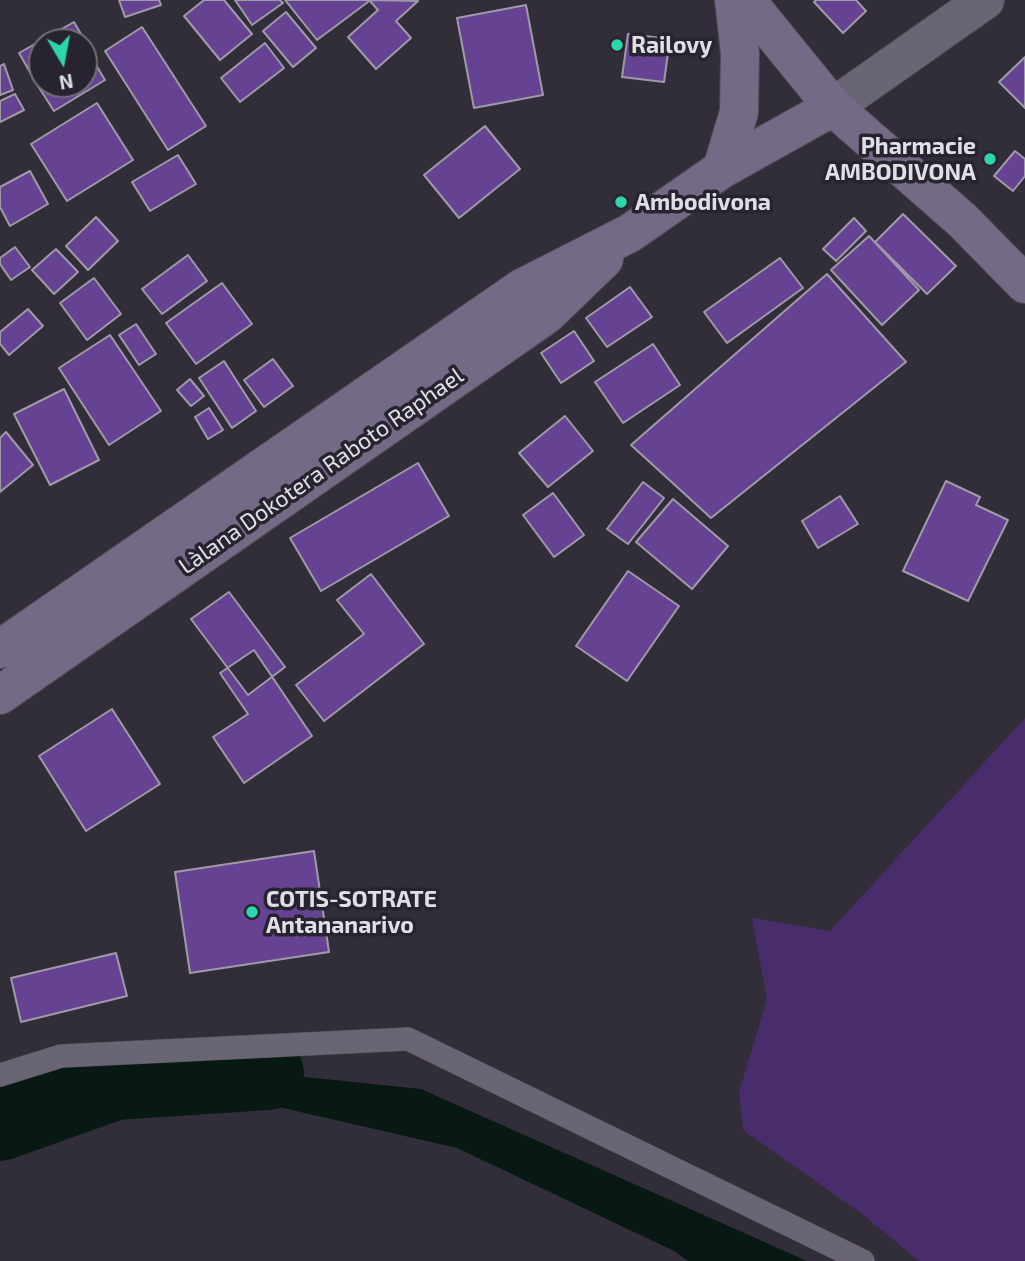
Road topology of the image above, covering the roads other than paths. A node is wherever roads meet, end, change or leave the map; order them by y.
1 (734, 0) edge
2 (746, 0) edge
3 (985, 0) edge
4 (833, 107) junction
5 (722, 169) junction
6 (630, 233) junction
7 (1025, 284) edge
8 (0, 649) edge
9 (0, 695) edge
10 (0, 1075) edge
11 (863, 1261) edge

1 - 5 main road
2 - 4 main road
3 - 4 street
4 - 5 main road, Làlana Dokotera Raboto Raphael
4 - 7 main road
5 - 6 main road, Làlana Dokotera Raboto Raphael
6 - 8 main road, Làlana Dokotera Raboto Raphael
6 - 9 main road, Làlana Dokotera Raboto Raphael
10 - 11 lane

